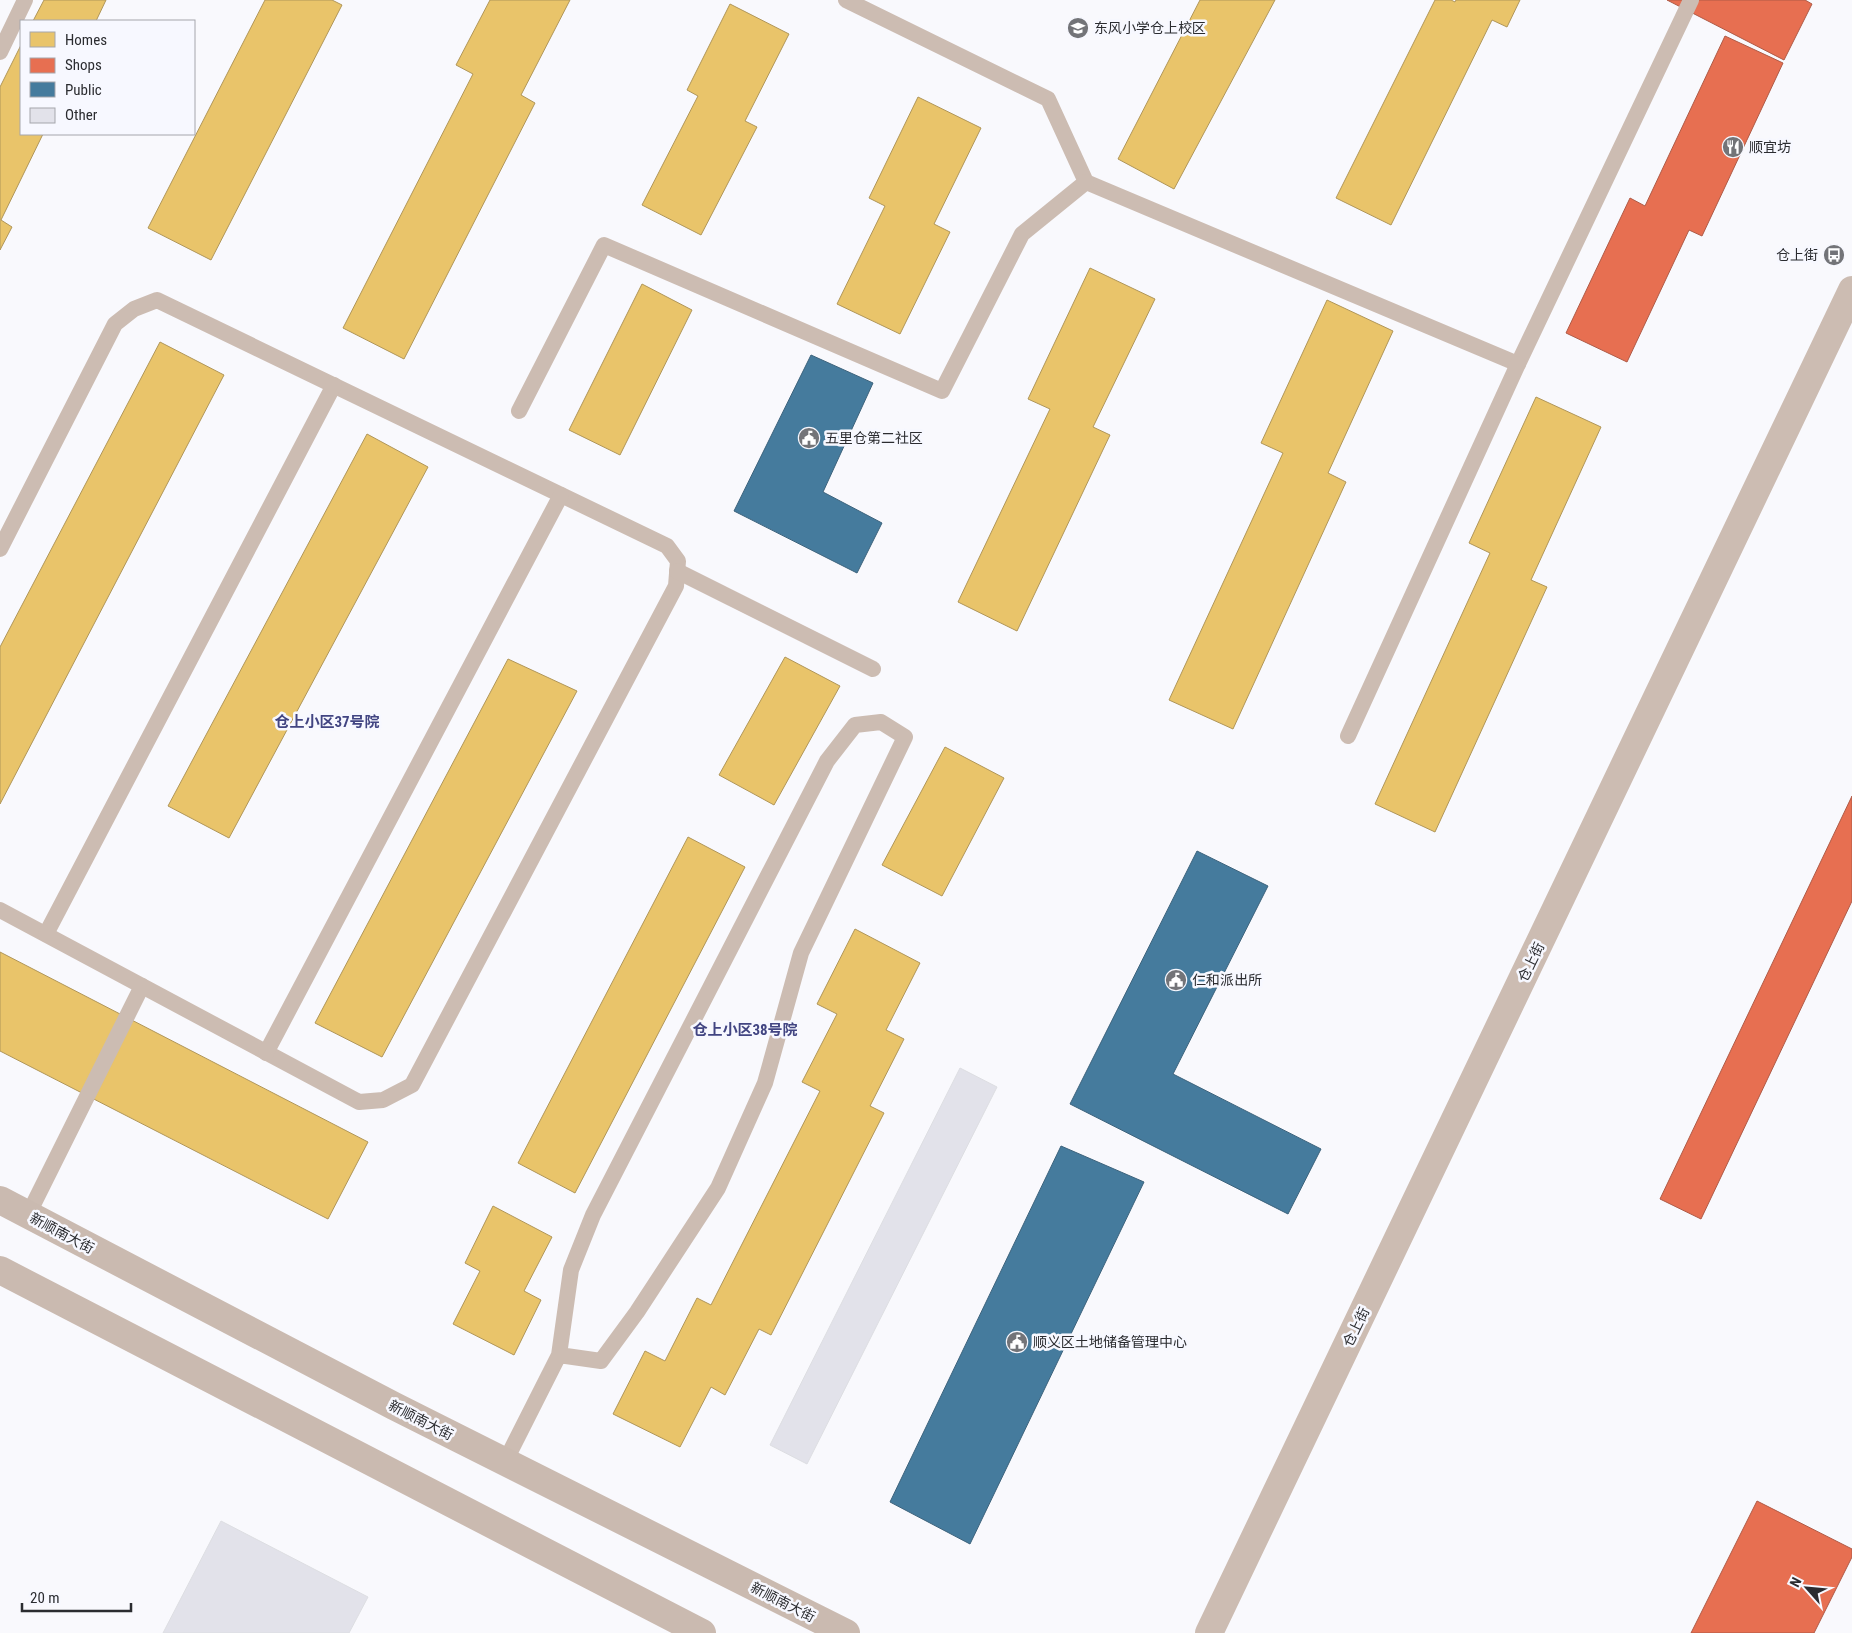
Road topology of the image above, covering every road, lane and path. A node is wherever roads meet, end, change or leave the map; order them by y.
1 (25, 0) edge
2 (846, 0) edge
3 (1691, 0) edge
4 (0, 52) edge
5 (1086, 182) junction
6 (1852, 290) edge
7 (1518, 364) junction
8 (334, 385) junction
9 (519, 411) dead end
10 (561, 494) junction
11 (0, 549) edge
12 (677, 571) junction
13 (873, 669) dead end
14 (1348, 736) dead end
15 (0, 910) edge
16 (46, 934) junction
17 (142, 986) junction
18 (266, 1053) junction
19 (0, 1200) edge
20 (28, 1215) junction
21 (0, 1270) edge
22 (560, 1354) junction
23 (505, 1462) junction
24 (702, 1633) edge
25 (846, 1633) edge
26 (1209, 1633) edge

1 - 4 lane
2 - 5 lane
3 - 7 lane
5 - 7 lane
5 - 9 lane
6 - 26 street, 仓上街
7 - 14 lane
8 - 10 lane
8 - 11 lane
8 - 16 lane
10 - 12 lane
10 - 18 lane
12 - 13 lane
12 - 18 lane
15 - 16 lane
16 - 17 lane
17 - 18 lane
17 - 20 lane
19 - 20 main road, 新顺南大街
20 - 23 main road, 新顺南大街
21 - 24 main road
22 - 22 lane
22 - 23 lane
23 - 25 main road, 新顺南大街

